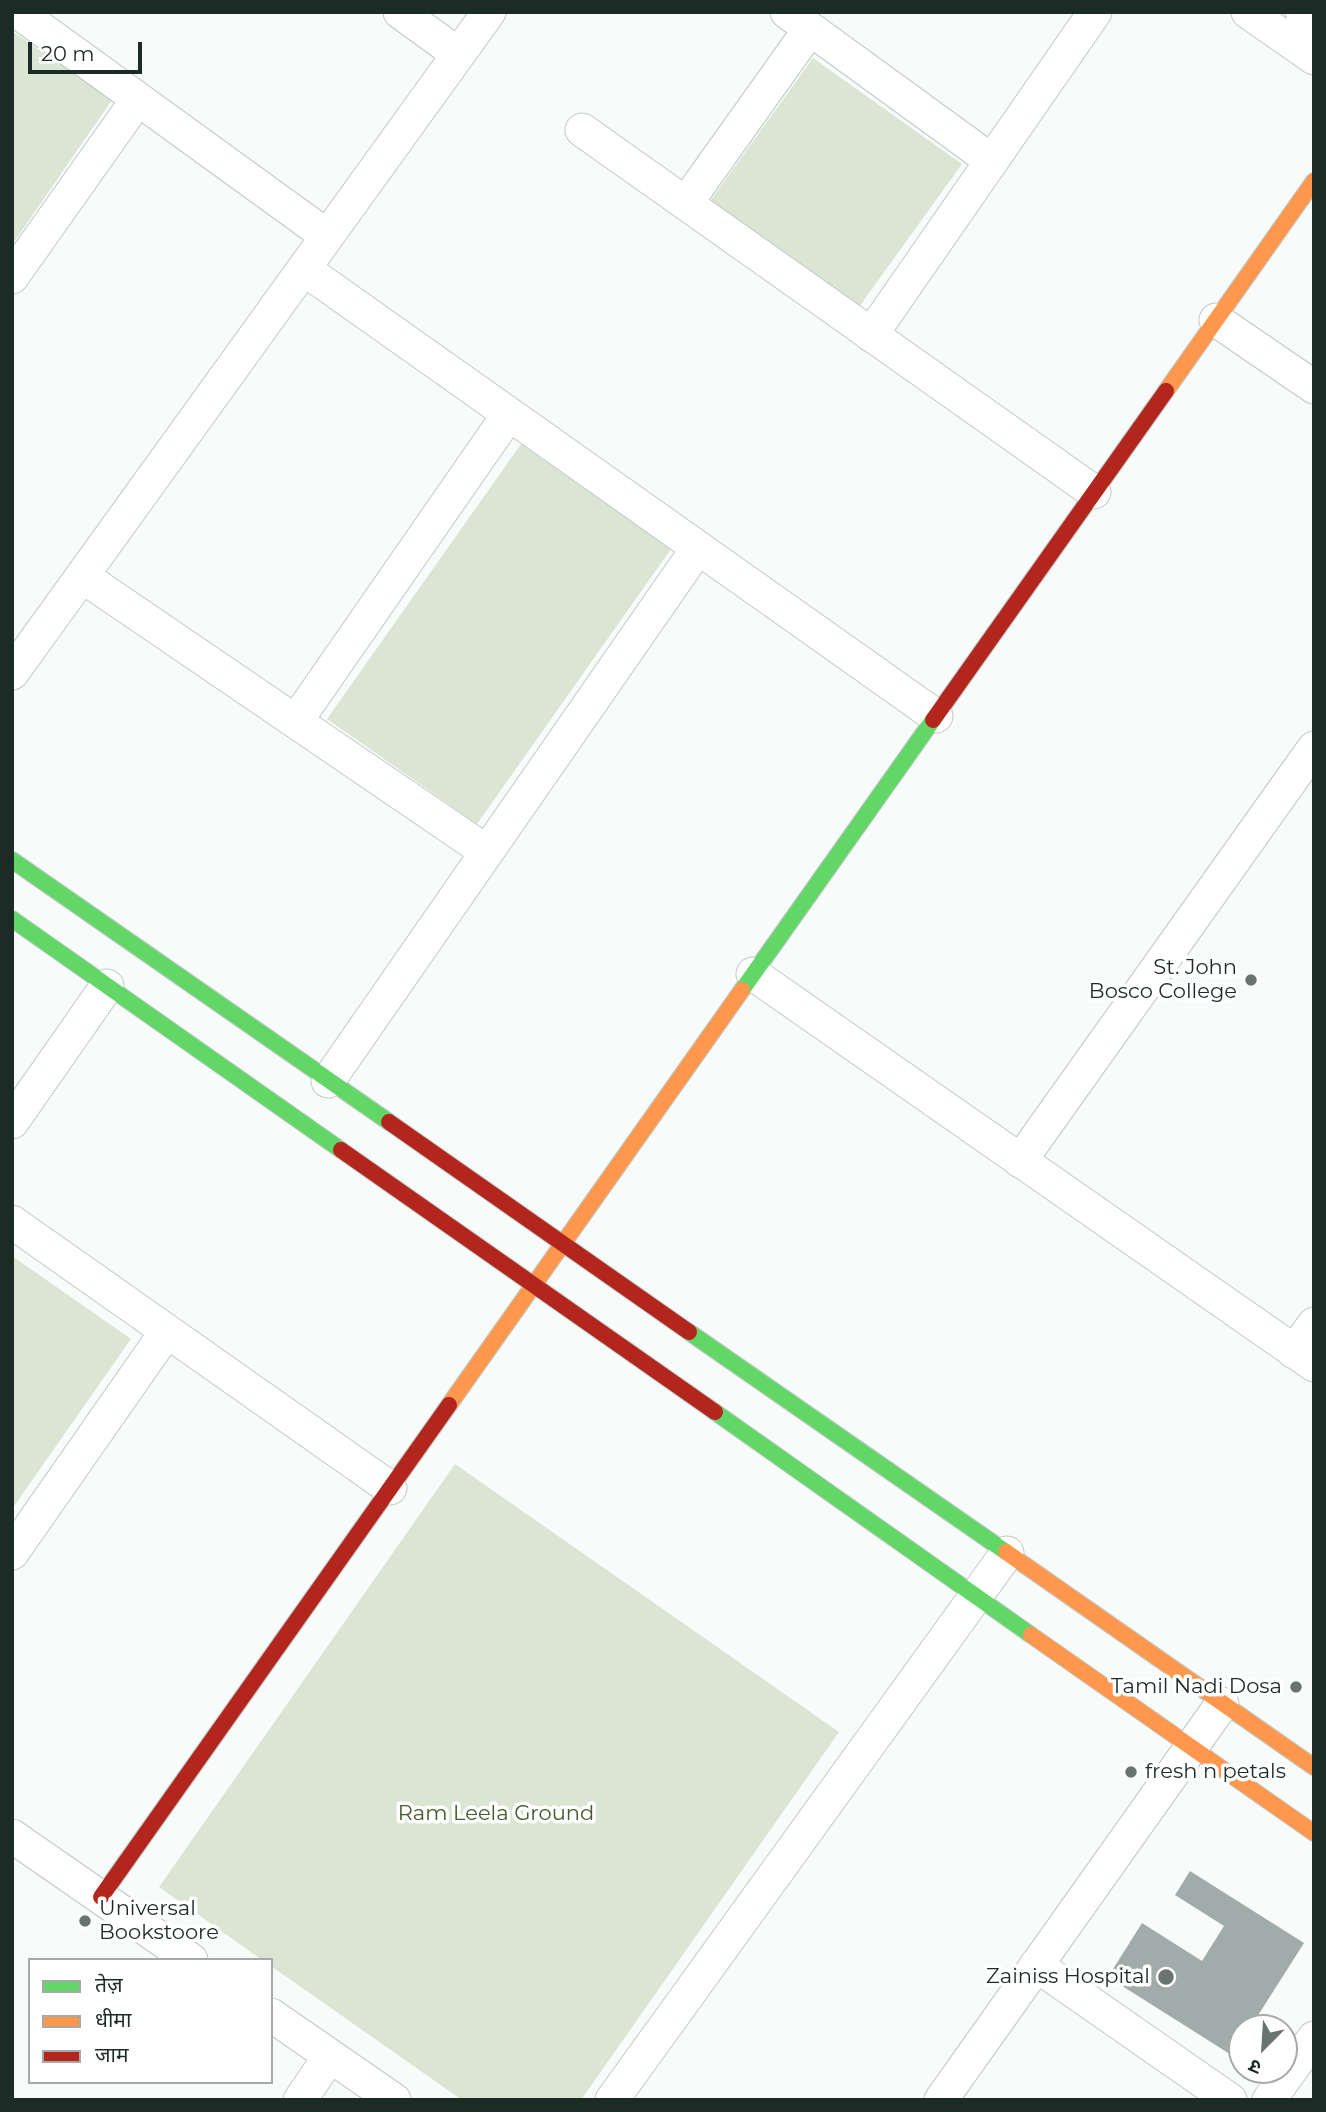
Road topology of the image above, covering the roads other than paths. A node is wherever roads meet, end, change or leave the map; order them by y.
1 (18, 12) edge
2 (400, 12) edge
3 (489, 12) edge
4 (1095, 12) edge
5 (1248, 12) edge
6 (1302, 12) edge
7 (799, 20) edge
8 (1314, 20) edge
9 (458, 54) junction
10 (1314, 58) edge
11 (138, 99) junction
12 (582, 130) dead end
13 (992, 161) junction
14 (1314, 181) edge
15 (686, 203) junction
16 (327, 236) junction
17 (304, 269) junction
18 (12, 277) edge
19 (1216, 320) junction
20 (871, 334) junction
21 (1314, 387) edge
22 (509, 414) junction
23 (1094, 492) junction
24 (698, 548) junction
25 (82, 576) junction
26 (12, 673) edge
27 (936, 716) junction
28 (296, 721) junction
29 (1314, 748) edge
30 (487, 852) junction
31 (12, 860) edge
32 (12, 919) edge
33 (753, 974) junction
34 (107, 986) junction
35 (328, 1081) junction
36 (12, 1122) edge
37 (1020, 1160) junction
38 (12, 1222) edge
39 (563, 1244) junction
40 (533, 1285) junction
41 (1314, 1324) edge
42 (167, 1331) junction
43 (1304, 1359) edge
44 (390, 1488) junction
45 (12, 1553) edge
46 (1007, 1553) junction
47 (976, 1596) junction
48 (1222, 1703) junction
49 (1191, 1747) junction
50 (1314, 1767) edge
51 (1314, 1833) edge
52 (12, 1836) edge
53 (101, 1898) junction
54 (188, 1958) edge
55 (1036, 1965) junction
56 (273, 2016) edge
57 (1314, 2038) edge
58 (330, 2056) junction
59 (300, 2100) edge
60 (394, 2100) edge
61 (612, 2100) edge
62 (941, 2100) edge
63 (1230, 2100) edge
64 (1269, 2100) edge

1 - 11 street
2 - 9 street
3 - 9 street
4 - 13 street
5 - 10 street
6 - 8 street
7 - 13 street
7 - 15 street
9 - 16 street
11 - 16 street
11 - 18 street
12 - 15 street
13 - 20 street
14 - 19 street
15 - 20 street
16 - 17 street
17 - 22 street
17 - 25 street
19 - 21 street
19 - 23 street
20 - 23 street
22 - 24 street
22 - 28 street
23 - 27 street
24 - 27 street
24 - 30 street
25 - 26 street
25 - 28 street
27 - 33 street
28 - 30 street
29 - 37 street
30 - 35 street
31 - 35 street
32 - 34 street
33 - 37 street
33 - 39 street
34 - 36 street
34 - 40 street
35 - 39 street
37 - 43 street
38 - 42 street
39 - 40 street
39 - 46 street
40 - 44 street
40 - 47 street
41 - 43 street
42 - 44 street
42 - 45 street
44 - 53 street
46 - 47 street
46 - 48 street
47 - 49 street
47 - 61 street
48 - 49 street
48 - 50 street
49 - 51 street
49 - 55 street
52 - 53 street
53 - 54 street
55 - 62 street
55 - 63 street
56 - 58 street
57 - 64 street
58 - 59 street
58 - 60 street

